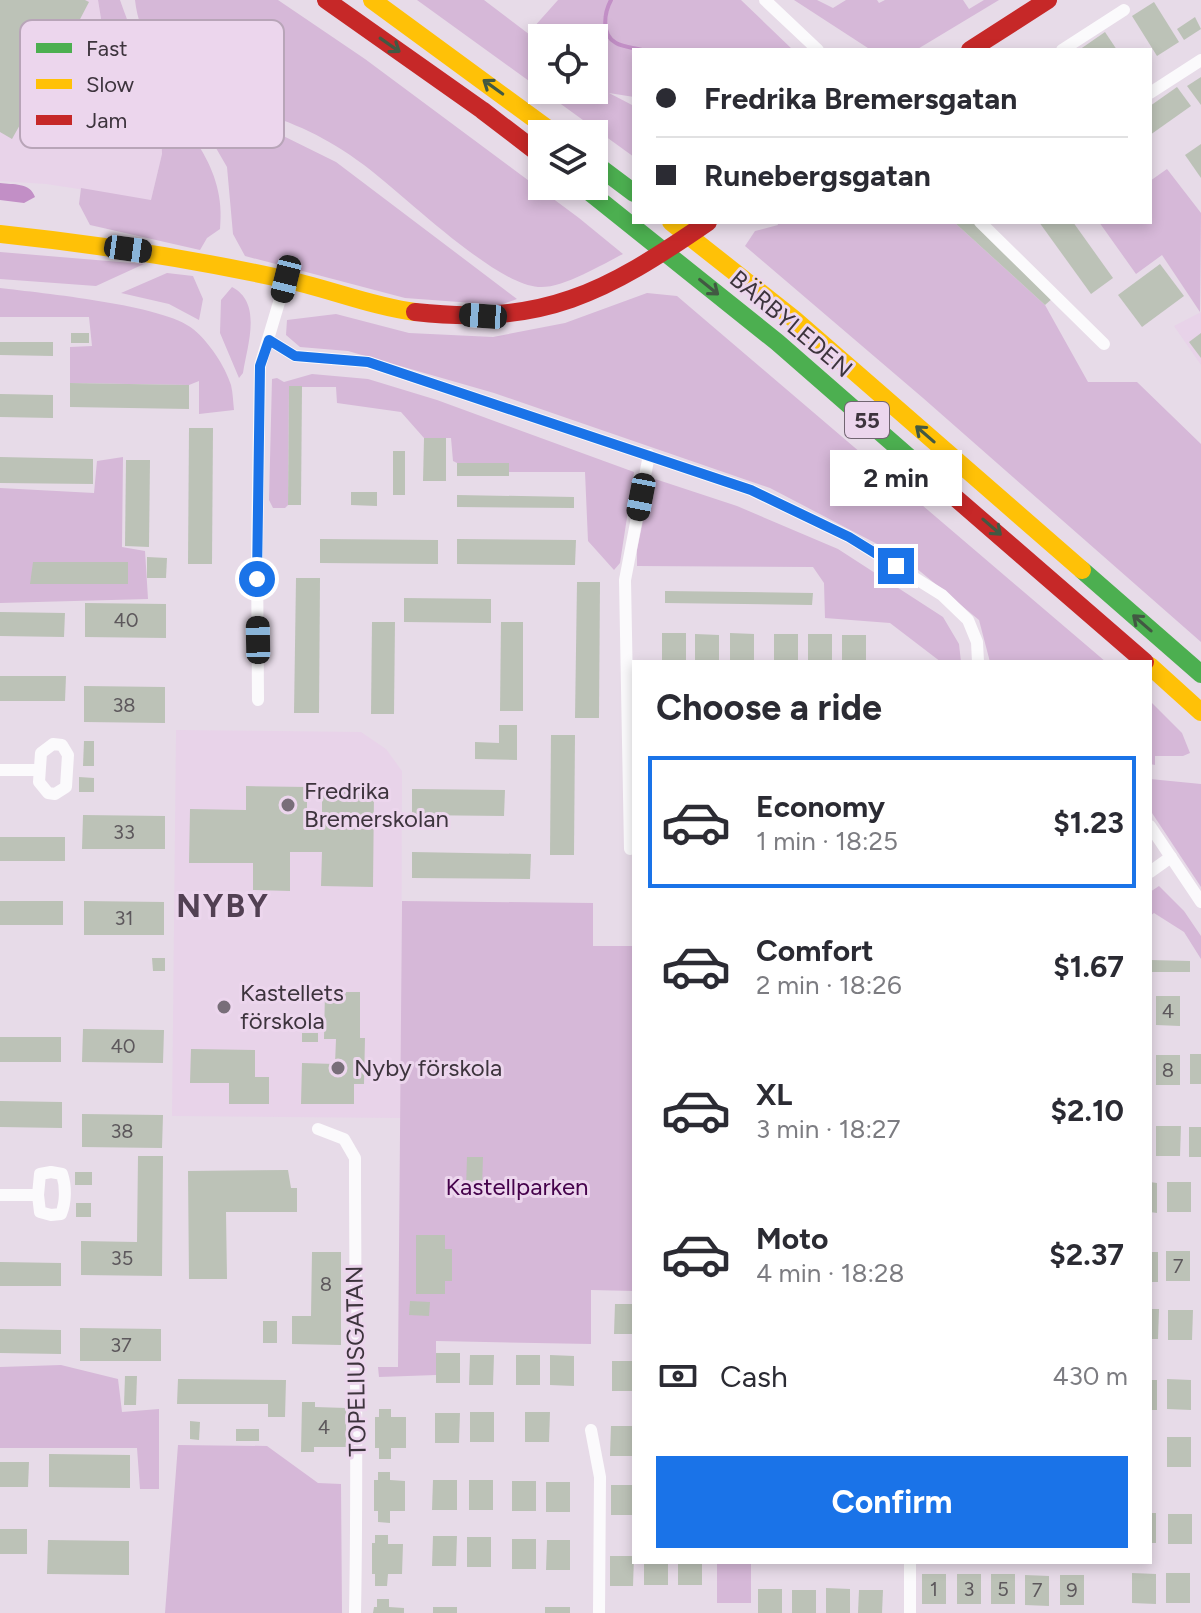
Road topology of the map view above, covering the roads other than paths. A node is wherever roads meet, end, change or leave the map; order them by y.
1 (326, 0) edge
2 (372, 0) edge
3 (765, 0) edge
4 (1048, 0) edge
5 (1124, 10) dead end
6 (816, 48) edge
7 (973, 48) edge
8 (1065, 48) edge
9 (1201, 60) edge
10 (1152, 92) edge
11 (536, 120) edge
12 (528, 145) edge
13 (608, 174) edge
14 (632, 192) edge
15 (600, 200) edge
16 (674, 224) edge
17 (705, 224) edge
18 (982, 224) edge
19 (0, 234) edge
20 (286, 279) junction
21 (269, 340) junction
22 (1104, 344) dead end
23 (649, 455) junction
24 (978, 660) edge
25 (1143, 660) edge
26 (1152, 668) edge
27 (1201, 674) edge
28 (258, 700) dead end
29 (1201, 712) edge
30 (0, 770) edge
31 (39, 770) dead end
32 (1152, 829) edge
33 (630, 849) dead end
34 (1171, 857) junction
35 (1152, 871) edge
36 (1201, 902) edge
37 (318, 1129) dead end
38 (0, 1195) edge
39 (38, 1195) dead end
40 (591, 1430) dead end
41 (910, 1564) edge
42 (355, 1613) edge
43 (599, 1613) edge
44 (910, 1613) edge

1 -> 12 main road
11 -> 2 main road
3 - 6 street
4 - 7 main road
5 - 8 street
9 - 10 street
13 - 14 main road
15 -> 25 main road, BÄRBYLEDEN / 55
27 -> 16 main road, BÄRBYLEDEN / 55
17 - 20 main road
18 - 22 street
19 - 20 main road
20 - 21 street
21 - 23 street
21 - 28 street
23 - 24 street
23 - 33 street
26 - 29 main road
30 - 31 street
32 - 34 street
34 - 35 street
34 - 36 street
37 - 42 street, TOPELIUSGATAN
38 - 39 street
40 - 43 street
41 - 44 street

